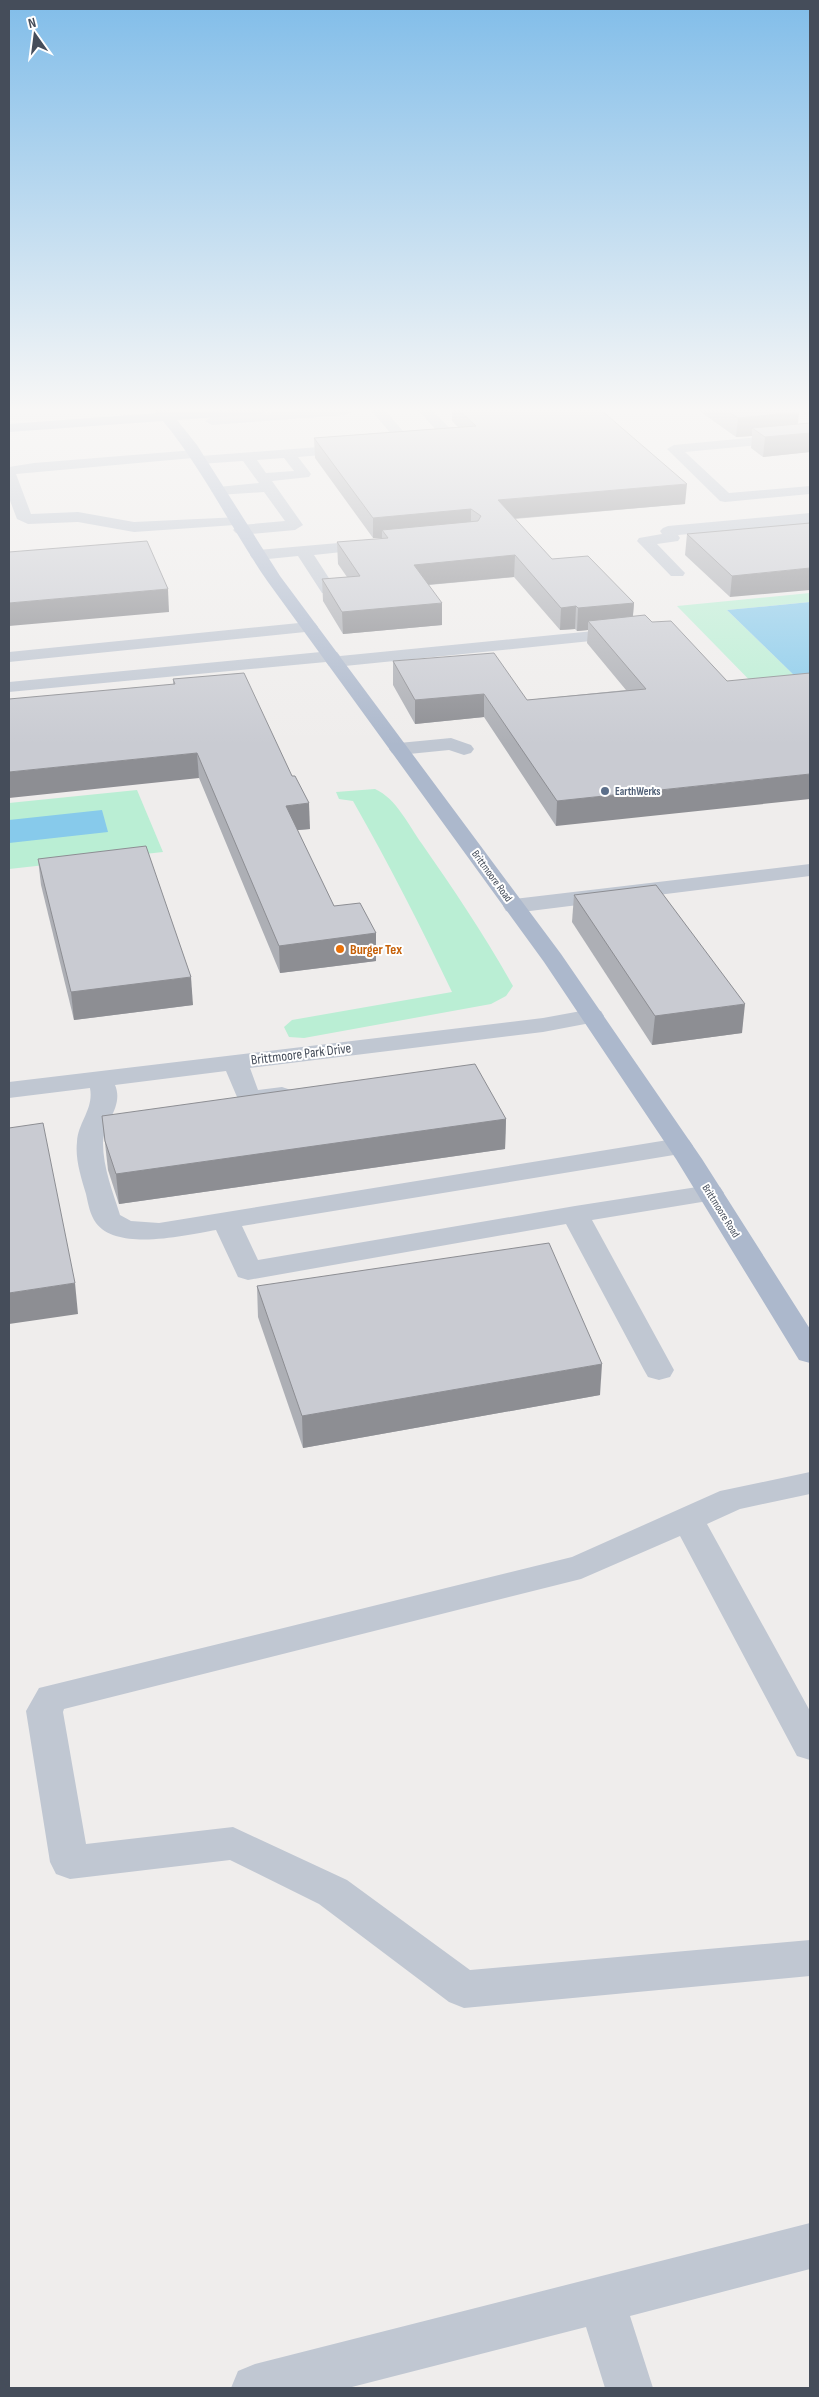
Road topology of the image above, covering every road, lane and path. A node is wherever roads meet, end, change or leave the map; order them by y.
1 (105, 522) edge
2 (236, 522) edge
3 (293, 522) edge
4 (768, 522) edge
5 (238, 525) junction
6 (384, 544) edge
7 (303, 551) junction
8 (258, 555) junction
9 (677, 573) dead end
10 (328, 589) edge
11 (309, 627) junction
12 (637, 632) edge
13 (9, 657) edge
14 (333, 659) junction
15 (9, 687) edge
16 (399, 749) junction
17 (464, 749) dead end
18 (810, 870) edge
19 (514, 906) junction
20 (592, 1016) junction
21 (235, 1062) junction
22 (99, 1078) junction
23 (9, 1090) edge
24 (304, 1092) edge
25 (680, 1146) junction
26 (710, 1193) junction
27 (574, 1214) junction
28 (226, 1220) junction
29 (810, 1353) edge
30 (659, 1370) dead end
31 (810, 1483) edge
32 (688, 1518) junction
33 (810, 1745) edge
34 (810, 1958) edge
35 (810, 2246) edge
36 (601, 2300) junction
37 (255, 2388) edge
38 (629, 2388) edge

1 - 5 street
2 - 5 main road, Brittmoore Road
3 - 5 street
4 - 9 street
5 - 8 main road, Brittmoore Road
6 - 7 street
7 - 8 street
7 - 10 street
8 - 11 main road, Brittmoore Road
11 - 13 street
11 - 14 main road, Brittmoore Road
12 - 14 street
14 - 15 street
14 - 16 main road, Brittmoore Road
16 - 17 street
16 - 19 main road, Brittmoore Road
18 - 19 street
19 - 20 main road, Brittmoore Road
20 - 21 street, Brittmoore Park Drive
20 - 25 main road, Brittmoore Road
21 - 22 street, Brittmoore Park Drive
21 - 24 street
22 - 23 street, Brittmoore Park Drive
22 - 28 street
25 - 26 main road, Brittmoore Road
25 - 28 street
26 - 27 street
26 - 29 main road, Brittmoore Road
27 - 28 street
27 - 30 street
31 - 32 street
32 - 33 street
32 - 34 street
35 - 36 street
36 - 37 street
36 - 38 street

